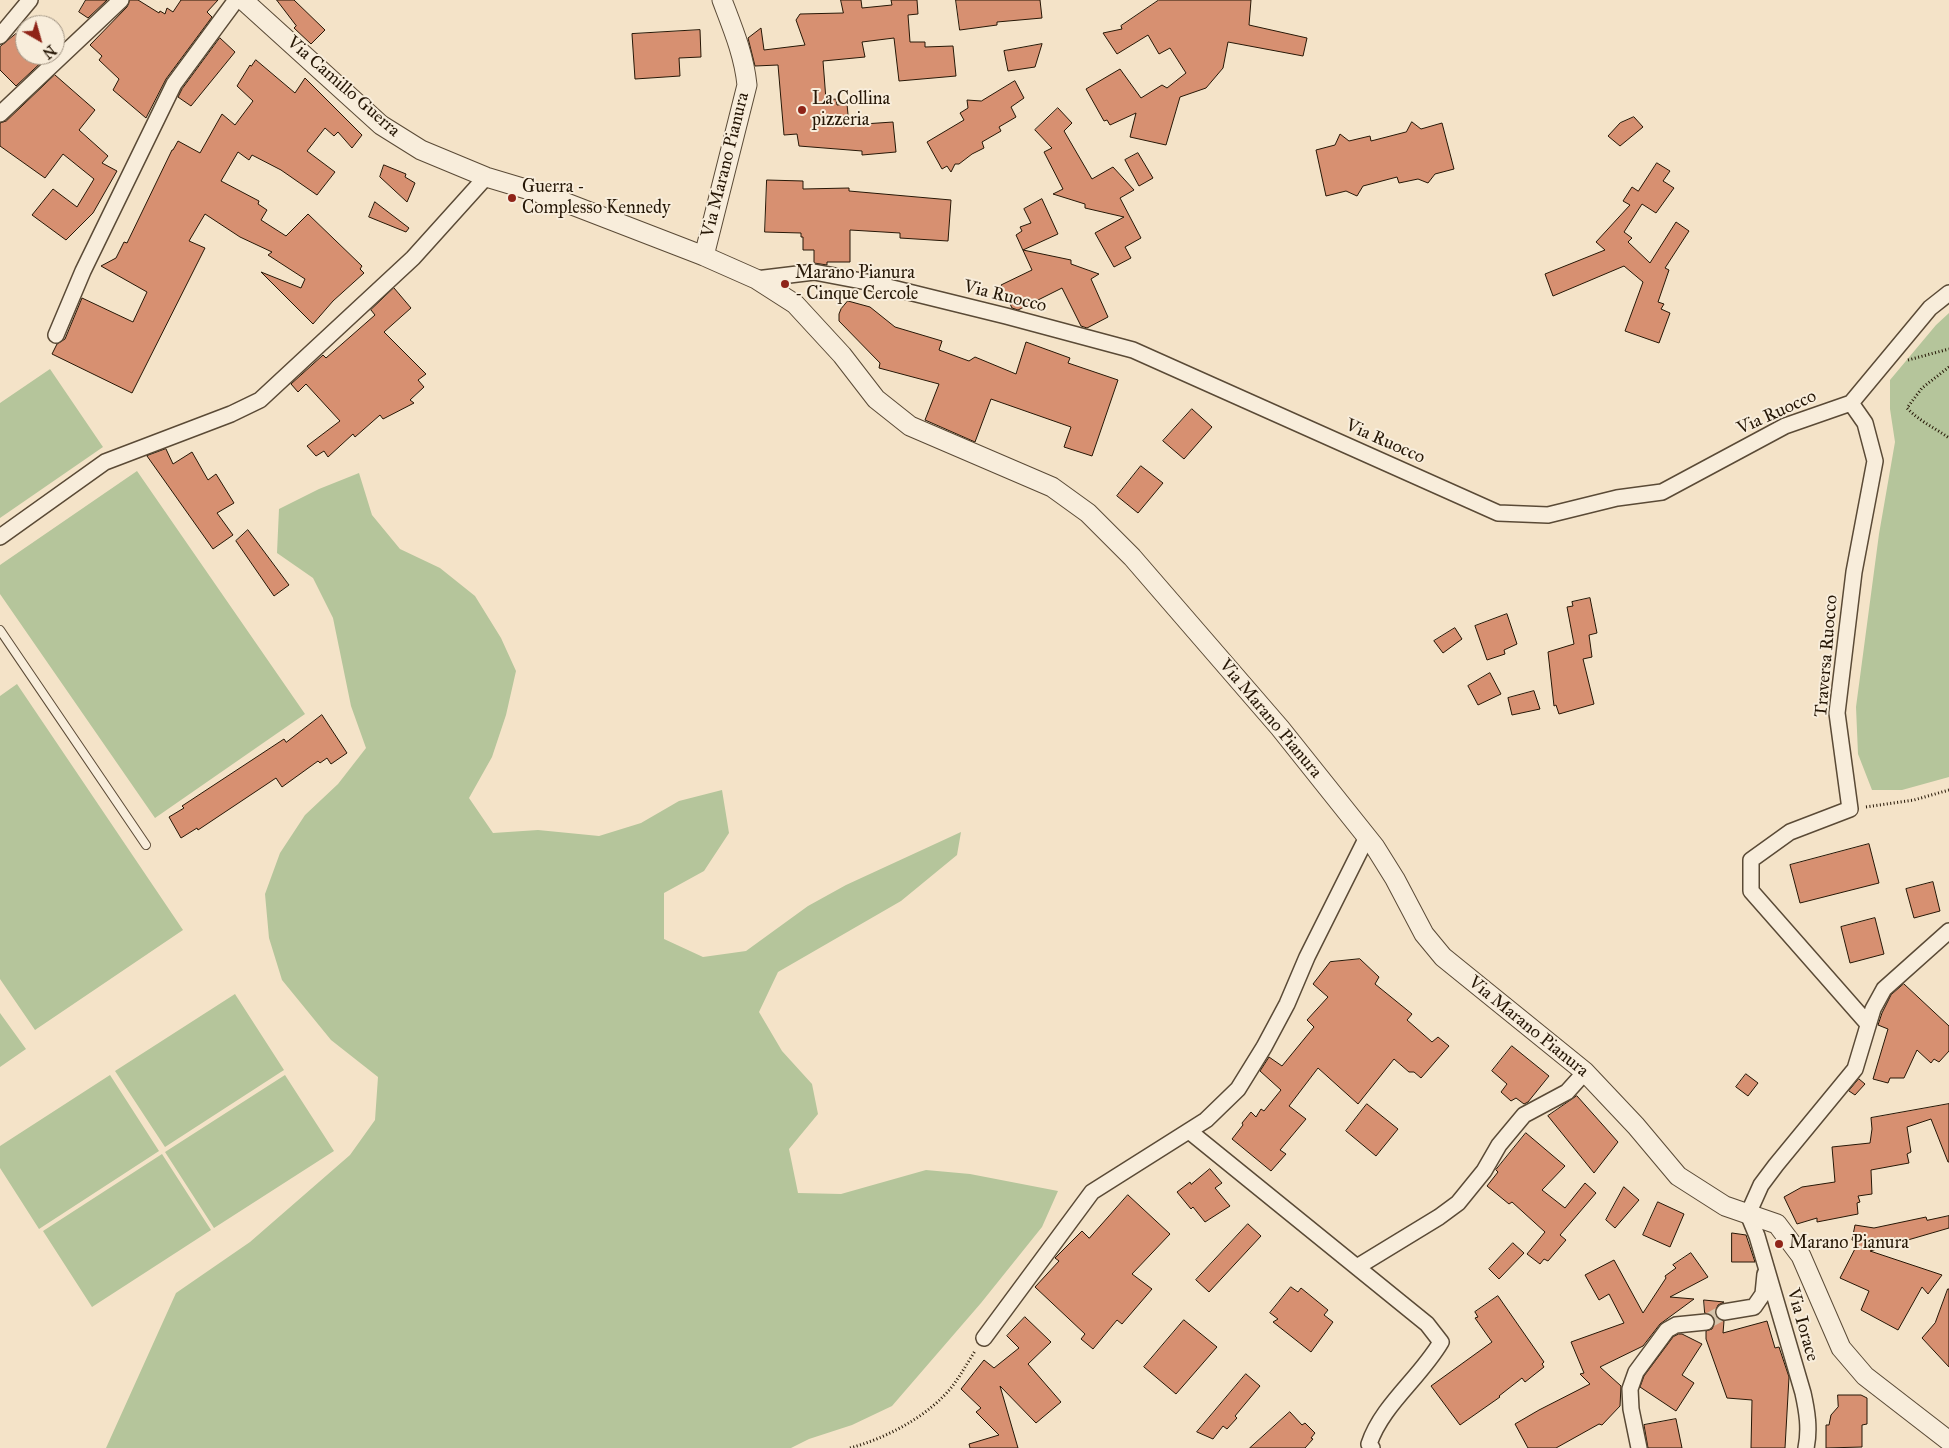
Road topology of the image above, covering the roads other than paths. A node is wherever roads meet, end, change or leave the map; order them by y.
1 (30, 0) edge
2 (121, 0) edge
3 (236, 0) edge
4 (243, 0) edge
5 (722, 0) edge
6 (0, 36) edge
7 (0, 114) edge
8 (486, 177) junction
9 (704, 256) junction
10 (756, 279) junction
11 (1949, 293) edge
12 (56, 335) dead end
13 (1850, 403) junction
14 (0, 537) edge
15 (0, 630) edge
16 (1367, 837) junction
17 (146, 846) dead end
18 (1949, 931) edge
19 (1868, 1024) junction
20 (1585, 1072) junction
21 (1189, 1131) junction
22 (1748, 1214) junction
23 (1766, 1265) junction
24 (1357, 1267) junction
25 (1724, 1312) tunnel mouth
26 (1706, 1322) tunnel mouth
27 (984, 1338) road end
28 (1949, 1441) edge
29 (1372, 1448) edge
30 (1639, 1448) edge
31 (1806, 1448) edge

1 - 6 street
2 - 7 street
3 - 12 street
4 - 8 street, Via Camillo Guerra
5 - 9 street, Via Marano Pianura
8 - 9 street, Via Camillo Guerra
8 - 14 street
9 - 10 street, Via Marano Pianura
10 - 13 street, Via Ruocco
10 - 16 street, Via Marano Pianura
11 - 13 street, Via Ruocco
13 - 19 street, Traversa Ruocco
15 - 17 lane
16 - 20 street, Via Marano Pianura
16 - 21 street
18 - 19 street
19 - 22 street
20 - 22 street, Via Marano Pianura
20 - 24 street
21 - 24 street
21 - 27 street
22 - 23 street, Via Iorace
22 - 28 street, Via Marano Pianura
23 - 25 street
23 - 31 street, Via Iorace
24 - 29 street
26 - 30 street

